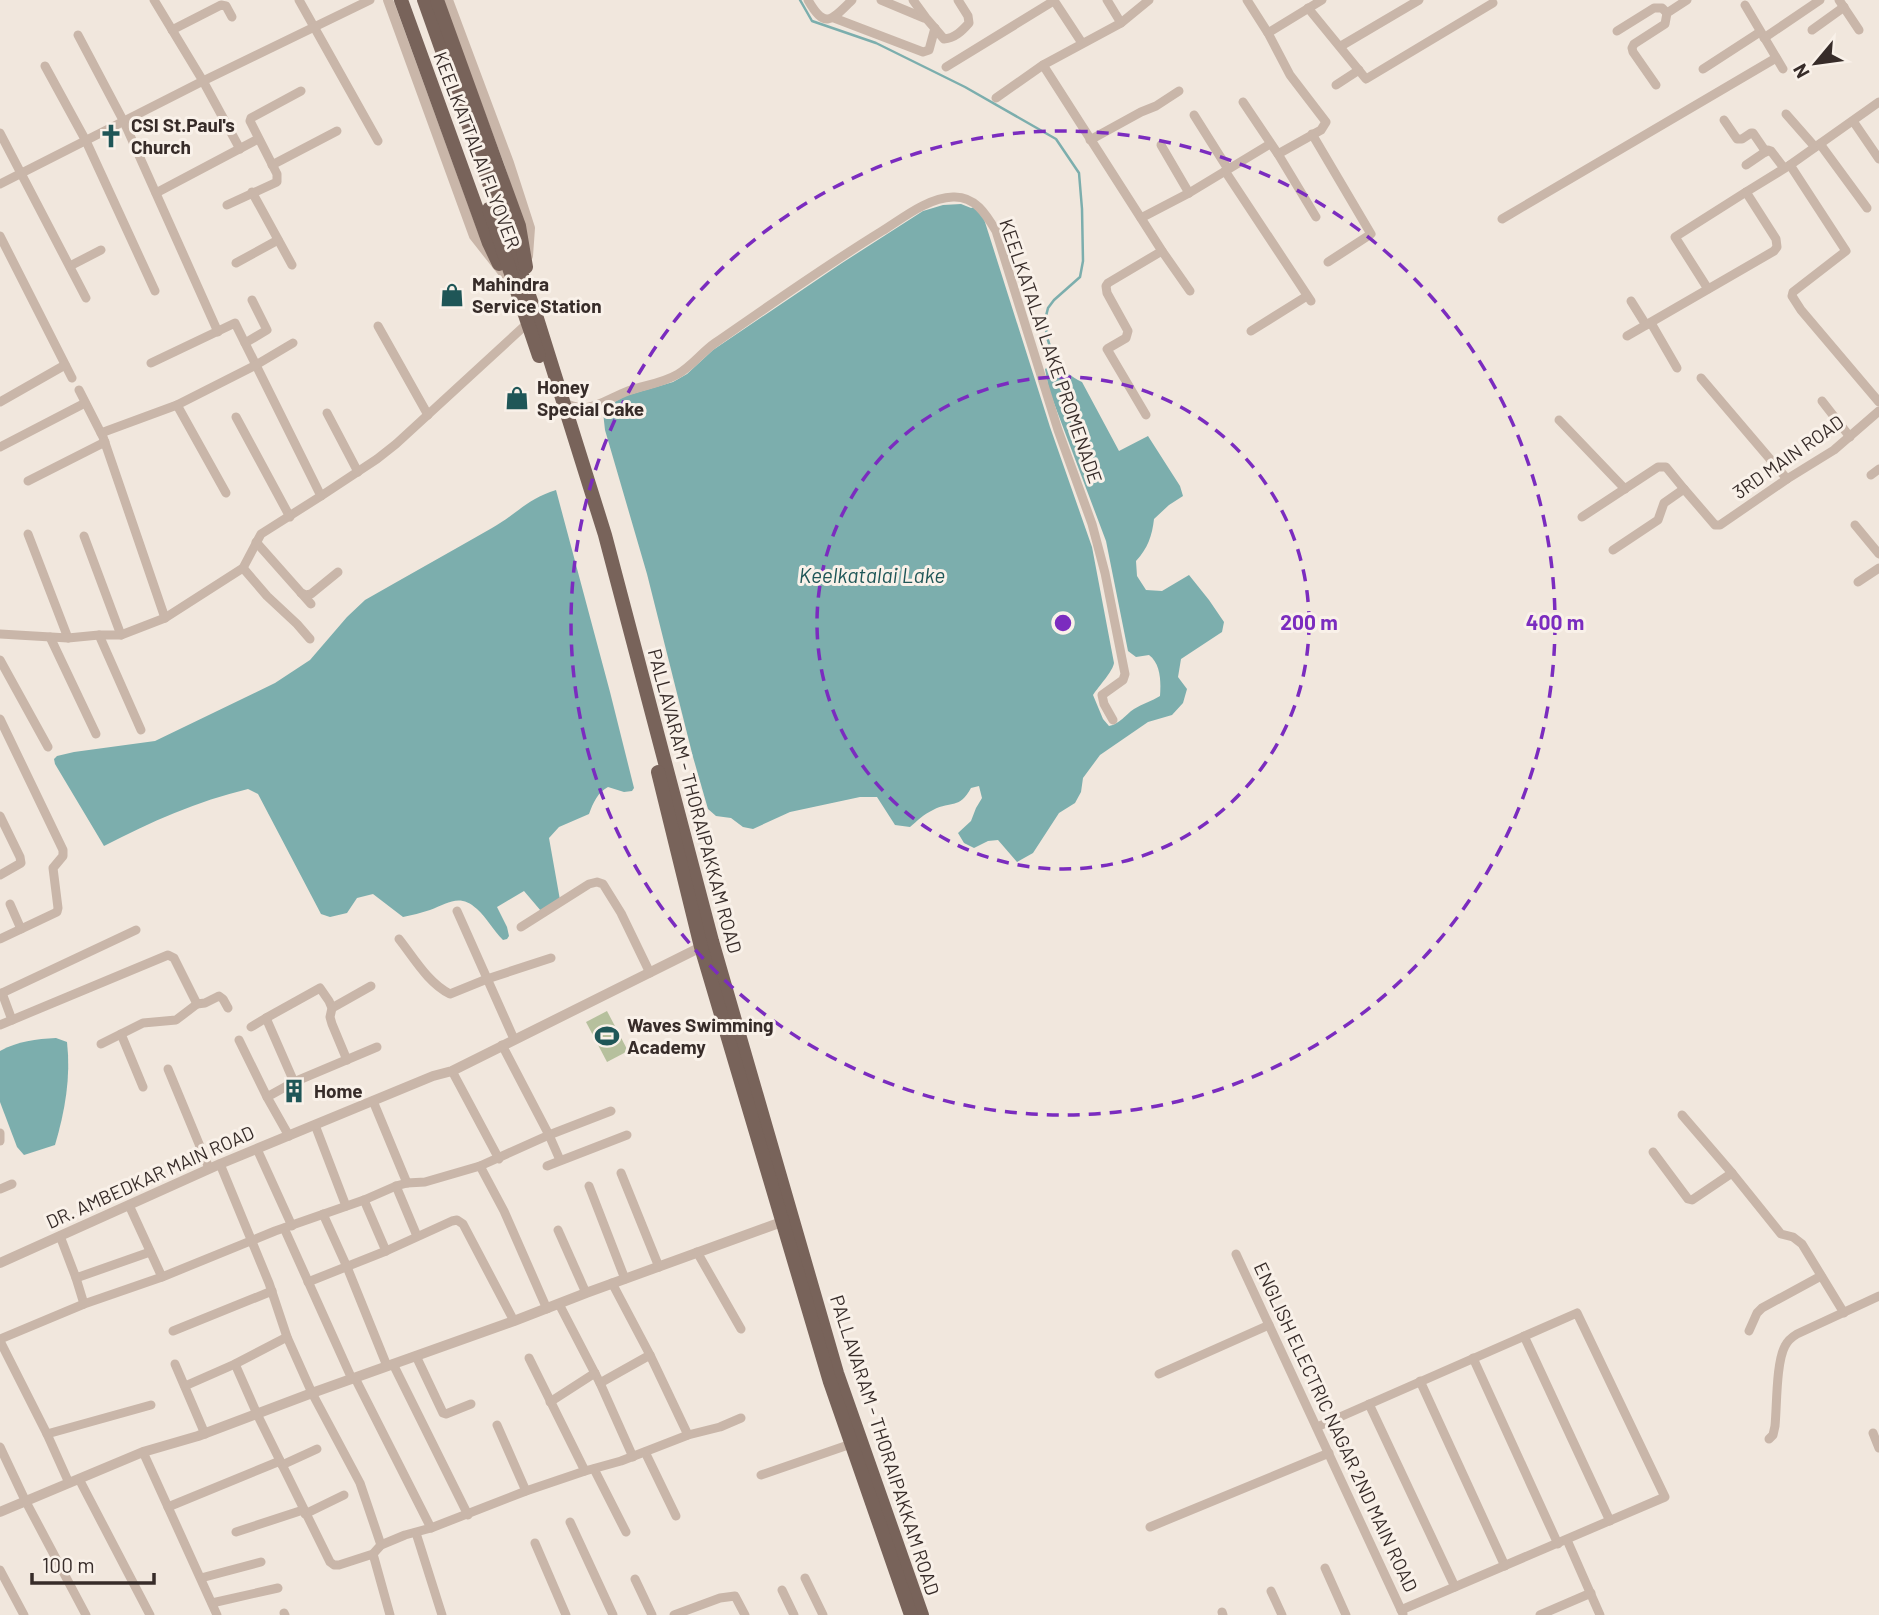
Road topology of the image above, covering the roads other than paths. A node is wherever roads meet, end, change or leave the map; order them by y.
1 (154, 0) edge
2 (299, 0) edge
3 (370, 0) edge
4 (387, 0) edge
5 (401, 0) edge
6 (415, 0) edge
7 (425, 0) edge
8 (436, 0) edge
9 (448, 0) edge
10 (808, 0) edge
11 (852, 0) edge
12 (881, 0) edge
13 (913, 0) edge
14 (958, 0) edge
15 (1107, 0) edge
16 (1149, 0) edge
17 (1247, 0) edge
18 (1322, 0) edge
19 (1419, 0) edge
20 (1687, 0) edge
21 (1820, 0) edge
22 (357, 3) edge
23 (1493, 3) dead end
24 (1841, 4) edge
25 (1745, 5) dead end
26 (1308, 8) junction
27 (1667, 13) junction
28 (232, 17) dead end
29 (834, 18) junction
30 (926, 19) junction
31 (1121, 23) junction
32 (316, 27) junction
33 (935, 28) junction
34 (172, 30) junction
35 (1812, 30) dead end
36 (1859, 30) dead end
37 (1617, 31) dead end
38 (1268, 33) junction
39 (78, 35) dead end
40 (1762, 35) junction
41 (1082, 43) junction
42 (1340, 46) junction
43 (1776, 58) junction
44 (1043, 65) junction
45 (45, 66) dead end
46 (946, 67) dead end
47 (1783, 68) dead end
48 (1703, 69) dead end
49 (1359, 70) junction
50 (203, 81) junction
51 (1336, 85) dead end
52 (1657, 85) dead end
53 (301, 91) dead end
54 (1179, 91) dead end
55 (996, 98) dead end
56 (1879, 102) edge
57 (1243, 103) dead end
58 (1786, 114) dead end
59 (1195, 115) dead end
60 (1724, 120) dead end
61 (1853, 121) junction
62 (124, 122) junction
63 (337, 131) dead end
64 (0, 133) edge
65 (1312, 134) junction
66 (258, 139) junction
67 (1090, 140) junction
68 (86, 141) junction
69 (378, 141) dead end
70 (1270, 144) junction
71 (1161, 145) dead end
72 (1817, 146) junction
73 (240, 149) junction
74 (1766, 152) junction
75 (1278, 154) junction
76 (1879, 159) edge
77 (272, 165) junction
78 (1746, 165) dead end
79 (1787, 167) junction
80 (1226, 170) junction
81 (23, 174) junction
82 (0, 184) edge
83 (253, 192) junction
84 (1746, 192) junction
85 (156, 193) junction
86 (1189, 193) junction
87 (227, 205) dead end
88 (1867, 208) dead end
89 (1317, 217) dead end
90 (1141, 218) junction
91 (1502, 219) dead end
92 (0, 236) edge
93 (278, 240) junction
94 (101, 250) dead end
95 (1162, 251) junction
96 (1328, 262) dead end
97 (236, 263) dead end
98 (292, 265) dead end
99 (70, 266) junction
100 (527, 271) junction
101 (504, 274) junction
102 (1708, 289) junction
103 (155, 291) dead end
104 (1190, 291) dead end
105 (86, 298) dead end
106 (252, 300) dead end
107 (1631, 301) dead end
108 (530, 314) junction
109 (1648, 324) junction
110 (378, 326) dead end
111 (1251, 331) dead end
112 (218, 332) junction
113 (1627, 336) dead end
114 (245, 343) junction
115 (293, 344) dead end
116 (151, 363) dead end
117 (65, 365) junction
118 (256, 365) junction
119 (1677, 368) dead end
120 (1701, 378) dead end
121 (72, 379) dead end
122 (79, 390) dead end
123 (1822, 401) dead end
124 (0, 402) edge
125 (1879, 402) edge
126 (85, 403) junction
127 (563, 403) junction
128 (177, 405) junction
129 (1879, 411) edge
130 (327, 413) dead end
131 (428, 415) junction
132 (1146, 415) dead end
133 (236, 417) dead end
134 (1559, 420) dead end
135 (103, 437) junction
136 (1850, 437) junction
137 (0, 447) edge
138 (578, 461) junction
139 (1879, 469) edge
140 (358, 472) junction
141 (1871, 475) dead end
142 (1787, 479) junction
143 (28, 481) dead end
144 (585, 483) junction
145 (1625, 489) junction
146 (1684, 489) junction
147 (226, 493) dead end
148 (321, 496) junction
149 (289, 517) junction
150 (1582, 517) dead end
151 (1855, 525) dead end
152 (28, 534) dead end
153 (84, 536) dead end
154 (256, 542) junction
155 (1613, 550) dead end
156 (1879, 554) edge
157 (243, 568) junction
158 (1879, 568) edge
159 (338, 572) dead end
160 (1858, 582) dead end
161 (301, 593) junction
162 (311, 604) dead end
163 (165, 618) junction
164 (0, 635) edge
165 (99, 635) junction
166 (121, 635) junction
167 (50, 637) junction
168 (68, 638) junction
169 (310, 639) dead end
170 (0, 660) edge
171 (0, 719) edge
172 (1112, 720) dead end
173 (141, 730) dead end
174 (96, 734) dead end
175 (48, 747) dead end
176 (0, 816) edge
177 (4, 831) edge
178 (0, 875) edge
179 (10, 905) dead end
180 (457, 911) dead end
181 (521, 927) dead end
182 (21, 929) junction
183 (136, 930) dead end
184 (0, 939) edge
185 (400, 939) dead end
186 (701, 947) junction
187 (551, 958) dead end
188 (650, 972) junction
189 (487, 979) junction
190 (372, 986) dead end
191 (1, 993) edge
192 (197, 1004) junction
193 (228, 1008) dead end
194 (332, 1008) junction
195 (266, 1018) junction
196 (12, 1020) junction
197 (0, 1025) edge
198 (251, 1027) dead end
199 (121, 1034) junction
200 (514, 1039) junction
201 (239, 1040) dead end
202 (101, 1044) dead end
203 (502, 1045) junction
204 (377, 1047) dead end
205 (347, 1060) junction
206 (169, 1069) dead end
207 (452, 1071) junction
208 (294, 1082) junction
209 (143, 1087) dead end
210 (267, 1097) junction
211 (373, 1101) junction
212 (611, 1111) dead end
213 (1682, 1115) dead end
214 (315, 1125) junction
215 (0, 1133) edge
216 (549, 1135) junction
217 (627, 1135) dead end
218 (289, 1136) junction
219 (0, 1141) edge
220 (257, 1149) junction
221 (1653, 1152) dead end
222 (499, 1159) junction
223 (559, 1160) junction
224 (214, 1166) junction
225 (480, 1166) junction
226 (547, 1166) dead end
227 (621, 1173) dead end
228 (1732, 1173) junction
229 (407, 1183) junction
230 (12, 1184) dead end
231 (396, 1186) junction
232 (589, 1186) dead end
233 (0, 1189) edge
234 (364, 1200) junction
235 (129, 1205) junction
236 (346, 1206) junction
237 (323, 1214) junction
238 (787, 1219) junction
239 (288, 1227) junction
240 (558, 1230) dead end
241 (60, 1236) junction
242 (417, 1236) junction
243 (251, 1241) junction
244 (386, 1251) junction
245 (150, 1252) junction
246 (697, 1252) junction
247 (1237, 1254) dead end
248 (0, 1263) edge
249 (346, 1267) junction
250 (659, 1267) junction
251 (1821, 1276) junction
252 (162, 1277) junction
253 (76, 1278) junction
254 (625, 1279) junction
255 (308, 1282) junction
256 (612, 1283) junction
257 (271, 1291) junction
258 (586, 1293) junction
259 (1879, 1296) edge
260 (84, 1304) junction
261 (559, 1304) junction
262 (547, 1309) junction
263 (1844, 1313) junction
264 (514, 1321) junction
265 (1269, 1325) junction
266 (741, 1329) dead end
267 (173, 1331) dead end
268 (1749, 1331) dead end
269 (1524, 1336) junction
270 (287, 1337) junction
271 (0, 1340) edge
272 (650, 1355) junction
273 (416, 1356) junction
274 (529, 1358) dead end
275 (1473, 1358) junction
276 (176, 1364) dead end
277 (235, 1364) junction
278 (390, 1366) junction
279 (595, 1373) junction
280 (1159, 1374) dead end
281 (354, 1379) junction
282 (1420, 1381) junction
283 (600, 1383) junction
284 (185, 1386) junction
285 (312, 1393) junction
286 (550, 1402) junction
287 (471, 1404) dead end
288 (1369, 1404) junction
289 (151, 1405) dead end
290 (257, 1414) junction
291 (741, 1418) dead end
292 (498, 1425) dead end
293 (1317, 1427) junction
294 (1873, 1433) dead end
295 (47, 1434) junction
296 (205, 1434) junction
297 (688, 1435) junction
298 (1769, 1439) dead end
299 (851, 1444) junction
300 (0, 1447) edge
301 (1879, 1448) edge
302 (317, 1449) dead end
303 (143, 1452) junction
304 (645, 1452) junction
305 (1329, 1454) junction
306 (633, 1457) junction
307 (281, 1463) junction
308 (590, 1470) junction
309 (761, 1475) dead end
310 (74, 1481) junction
311 (526, 1492) junction
312 (344, 1496) dead end
313 (25, 1500) junction
314 (168, 1507) junction
315 (0, 1512) edge
316 (304, 1512) junction
317 (468, 1515) junction
318 (676, 1516) dead end
319 (1610, 1521) junction
320 (570, 1522) dead end
321 (1150, 1527) dead end
322 (431, 1528) junction
323 (236, 1532) dead end
324 (626, 1532) dead end
325 (416, 1533) junction
326 (1563, 1542) junction
327 (534, 1543) dead end
328 (381, 1545) junction
329 (373, 1553) junction
330 (261, 1562) dead end
331 (1505, 1566) junction
332 (1325, 1568) dead end
333 (0, 1570) edge
334 (201, 1578) junction
335 (805, 1578) dead end
336 (635, 1579) dead end
337 (1455, 1587) junction
338 (278, 1588) dead end
339 (782, 1590) dead end
340 (1271, 1591) dead end
341 (1591, 1593) junction
342 (212, 1603) junction
343 (1403, 1613) edge
344 (24, 1615) edge
345 (86, 1615) edge
346 (150, 1615) edge
347 (217, 1615) edge
348 (390, 1615) edge
349 (442, 1615) edge
350 (566, 1615) edge
351 (612, 1615) edge
352 (652, 1615) edge
353 (674, 1615) edge
354 (745, 1615) edge
355 (793, 1615) edge
356 (823, 1615) edge
357 (911, 1615) edge
358 (922, 1615) edge
359 (1282, 1615) edge
360 (1346, 1615) edge
361 (1540, 1615) edge
362 (1600, 1615) edge

1 - 34 street
2 - 32 street
3 - 22 street
4 - 101 street
5 - 101 main road, KEELKATTALAI FLYOVER
6 - 108 main road, PALLAVARAM - THORAIPAKKAM ROAD
7 - 108 main road, PALLAVARAM - THORAIPAKKAM ROAD
8 - 100 main road, KEELKATTALAI FLYOVER
9 - 100 street
10 - 29 street
11 - 29 street
12 - 30 street
13 - 30 street
14 - 33 street
15 - 31 street
16 - 31 street
17 - 38 street
18 - 26 street
19 - 42 street
20 - 27 street
21 - 40 street
22 - 32 street
23 - 49 street
24 - 35 street
24 - 36 street
25 - 40 street
26 - 38 street
26 - 42 street
27 - 37 street
27 - 52 street
28 - 34 street
29 - 33 street
30 - 33 street
31 - 41 street
32 - 50 street
32 - 69 street
34 - 50 street
38 - 65 street
39 - 62 street
40 - 43 street
40 - 48 street
41 - 44 street
41 - 46 street
42 - 49 street
43 - 47 street
43 - 91 street
44 - 55 street
44 - 67 street
45 - 68 street
49 - 51 street
50 - 62 street
50 - 73 street
53 - 66 street
54 - 67 street
56 - 61 street
57 - 70 street
58 - 72 street
59 - 80 street
60 - 74 street
61 - 72 street
61 - 76 street
62 - 68 street
62 - 85 street
63 - 77 street
64 - 81 street
65 - 75 street
65 - 96 street
66 - 73 street
66 - 77 street
67 - 90 street
68 - 81 street
68 - 103 street
70 - 75 street
70 - 80 street
71 - 86 street
72 - 79 street
72 - 88 street
73 - 85 street
74 - 78 street
74 - 79 street
75 - 89 street
77 - 83 street
79 - 84 street
79 - 125 street
80 - 86 street
80 - 111 street
81 - 82 street
81 - 99 street
83 - 87 street
83 - 93 street
84 - 102 street
84 - 102 street
85 - 112 street
86 - 90 street
90 - 95 street
92 - 117 street
93 - 97 street
93 - 98 street
94 - 99 street
95 - 104 street
95 - 132 street
99 - 105 street
100 - 108 main road, KEELKATTALAI FLYOVER
101 - 108 main road, KEELKATTALAI FLYOVER
102 - 109 street
106 - 114 street
107 - 109 street
108 - 127 main road, PALLAVARAM - THORAIPAKKAM ROAD
108 - 131 street
108 - 138 main road, PALLAVARAM - THORAIPAKKAM ROAD
109 - 113 street
109 - 119 street
110 - 131 street
112 - 114 street
112 - 116 street
114 - 118 street
115 - 118 street
117 - 121 street
117 - 124 street
118 - 128 street
118 - 148 street
120 - 142 street
122 - 126 street
123 - 136 street
126 - 135 street
126 - 137 street
127 - 138 main road, PALLAVARAM - THORAIPAKKAM ROAD
127 - 172 street, KEELKATALAI LAKE PROMENADE
128 - 135 street
128 - 147 street
129 - 136 street, 3RD MAIN ROAD
130 - 140 street
131 - 140 street
133 - 149 street
134 - 145 street
135 - 143 street
135 - 163 street
136 - 142 street, 3RD MAIN ROAD
138 - 144 main road, PALLAVARAM - THORAIPAKKAM ROAD
139 - 141 street
140 - 148 street
142 - 146 street, 3RD MAIN ROAD
144 - 186 main road, PALLAVARAM - THORAIPAKKAM ROAD
144 - 238 main road, PALLAVARAM - THORAIPAKKAM ROAD
145 - 146 street
145 - 150 street
146 - 155 street
148 - 149 street
149 - 154 street
151 - 156 street
152 - 168 street
153 - 166 street
154 - 157 street
154 - 161 street
157 - 163 street
157 - 169 street
158 - 160 street
159 - 161 street
161 - 162 street
163 - 166 street
164 - 167 street
165 - 166 street
165 - 168 street
165 - 173 street
167 - 168 street
167 - 174 street
170 - 175 street
171 - 182 street
176 - 177 street
177 - 178 street
179 - 182 street
180 - 189 street
181 - 188 street
182 - 184 street
183 - 191 street
185 - 189 street
186 - 188 street, DR. AMBEDKAR MAIN ROAD
186 - 238 main road, PALLAVARAM - THORAIPAKKAM ROAD
187 - 189 street
188 - 200 street, DR. AMBEDKAR MAIN ROAD
189 - 200 street
190 - 194 street
191 - 196 street
192 - 193 street
192 - 196 street
192 - 199 street
194 - 195 street
194 - 205 street
195 - 198 street
195 - 208 street
196 - 197 street
199 - 202 street
199 - 209 street
200 - 203 street, DR. AMBEDKAR MAIN ROAD
201 - 210 street
203 - 207 street, DR. AMBEDKAR MAIN ROAD
203 - 216 street
204 - 205 street
205 - 208 street
206 - 224 street
207 - 211 street, DR. AMBEDKAR MAIN ROAD
207 - 222 street
208 - 210 street
210 - 218 street
211 - 214 street, DR. AMBEDKAR MAIN ROAD
211 - 229 street
212 - 216 street
213 - 228 street
214 - 218 street, DR. AMBEDKAR MAIN ROAD
214 - 236 street
215 - 219 street
216 - 222 street
216 - 223 street
217 - 223 street
218 - 220 street, DR. AMBEDKAR MAIN ROAD
220 - 224 street, DR. AMBEDKAR MAIN ROAD
220 - 239 street
221 - 228 street
222 - 225 street
223 - 226 street
224 - 235 street, DR. AMBEDKAR MAIN ROAD
224 - 243 street
225 - 229 street
225 - 262 street
227 - 250 street
228 - 251 street
229 - 231 street
230 - 233 street
231 - 234 street
231 - 242 street
232 - 254 street
234 - 236 street
234 - 244 street
235 - 241 street, DR. AMBEDKAR MAIN ROAD
235 - 245 street
236 - 237 street
237 - 239 street
237 - 249 street
238 - 246 street
238 - 299 main road, PALLAVARAM - THORAIPAKKAM ROAD
238 - 358 main road, PALLAVARAM - THORAIPAKKAM ROAD
239 - 243 street
239 - 255 street
240 - 258 street
241 - 248 street, DR. AMBEDKAR MAIN ROAD
241 - 253 street
242 - 244 street
242 - 264 street
243 - 252 street
243 - 257 street
244 - 249 street
245 - 252 street
245 - 253 street
246 - 250 street
246 - 266 street
247 - 265 street, ENGLISH ELECTRIC NAGAR 2ND MAIN ROAD
249 - 255 street
249 - 278 street
250 - 254 street
251 - 263 street
251 - 268 street
252 - 260 street
253 - 260 street
254 - 256 street
255 - 281 street
256 - 258 street
256 - 272 street
257 - 267 street
257 - 270 street
258 - 261 street
259 - 263 street
260 - 271 street
261 - 262 street
261 - 279 street
262 - 264 street
263 - 298 street
264 - 273 street
265 - 280 street
265 - 293 street, ENGLISH ELECTRIC NAGAR 2ND MAIN ROAD
269 - 275 street
269 - 319 street
269 - 319 street
270 - 277 street
270 - 285 street
271 - 295 street
272 - 283 street
272 - 297 street
273 - 278 street
273 - 287 street
274 - 286 street
275 - 282 street
275 - 326 street
276 - 284 street
277 - 284 street
277 - 290 street
278 - 281 street
278 - 317 street
279 - 283 street
279 - 286 street
281 - 285 street
281 - 322 street
282 - 288 street
282 - 331 street
283 - 306 street
284 - 296 street
285 - 290 street
285 - 328 street
286 - 308 street
288 - 293 street
288 - 337 street
289 - 295 street
290 - 296 street
290 - 307 street
291 - 297 street
292 - 311 street
293 - 305 street, ENGLISH ELECTRIC NAGAR 2ND MAIN ROAD
294 - 301 street
295 - 310 street
296 - 303 street
297 - 304 street
299 - 309 street
299 - 357 main road, PALLAVARAM - THORAIPAKKAM ROAD
300 - 313 street
302 - 307 street
303 - 310 street
303 - 314 street
304 - 306 street
304 - 318 street
305 - 321 street
305 - 343 street, ENGLISH ELECTRIC NAGAR 2ND MAIN ROAD
306 - 308 street
307 - 314 street
307 - 316 street
308 - 311 street
308 - 324 street
310 - 313 street
310 - 346 street
311 - 317 street
312 - 316 street
313 - 315 street
313 - 345 street
314 - 334 street
316 - 323 street
316 - 329 street
317 - 322 street
319 - 326 street
320 - 351 street
322 - 325 street
325 - 328 street
325 - 349 street
326 - 331 street
326 - 341 street
327 - 350 street
328 - 329 street
329 - 348 street
330 - 334 street
331 - 337 street
332 - 360 street
333 - 344 street
334 - 342 street
335 - 356 street
336 - 352 street
337 - 343 street
338 - 342 street
339 - 355 street
340 - 359 street
341 - 361 street
341 - 362 street
342 - 347 street
353 - 354 street

